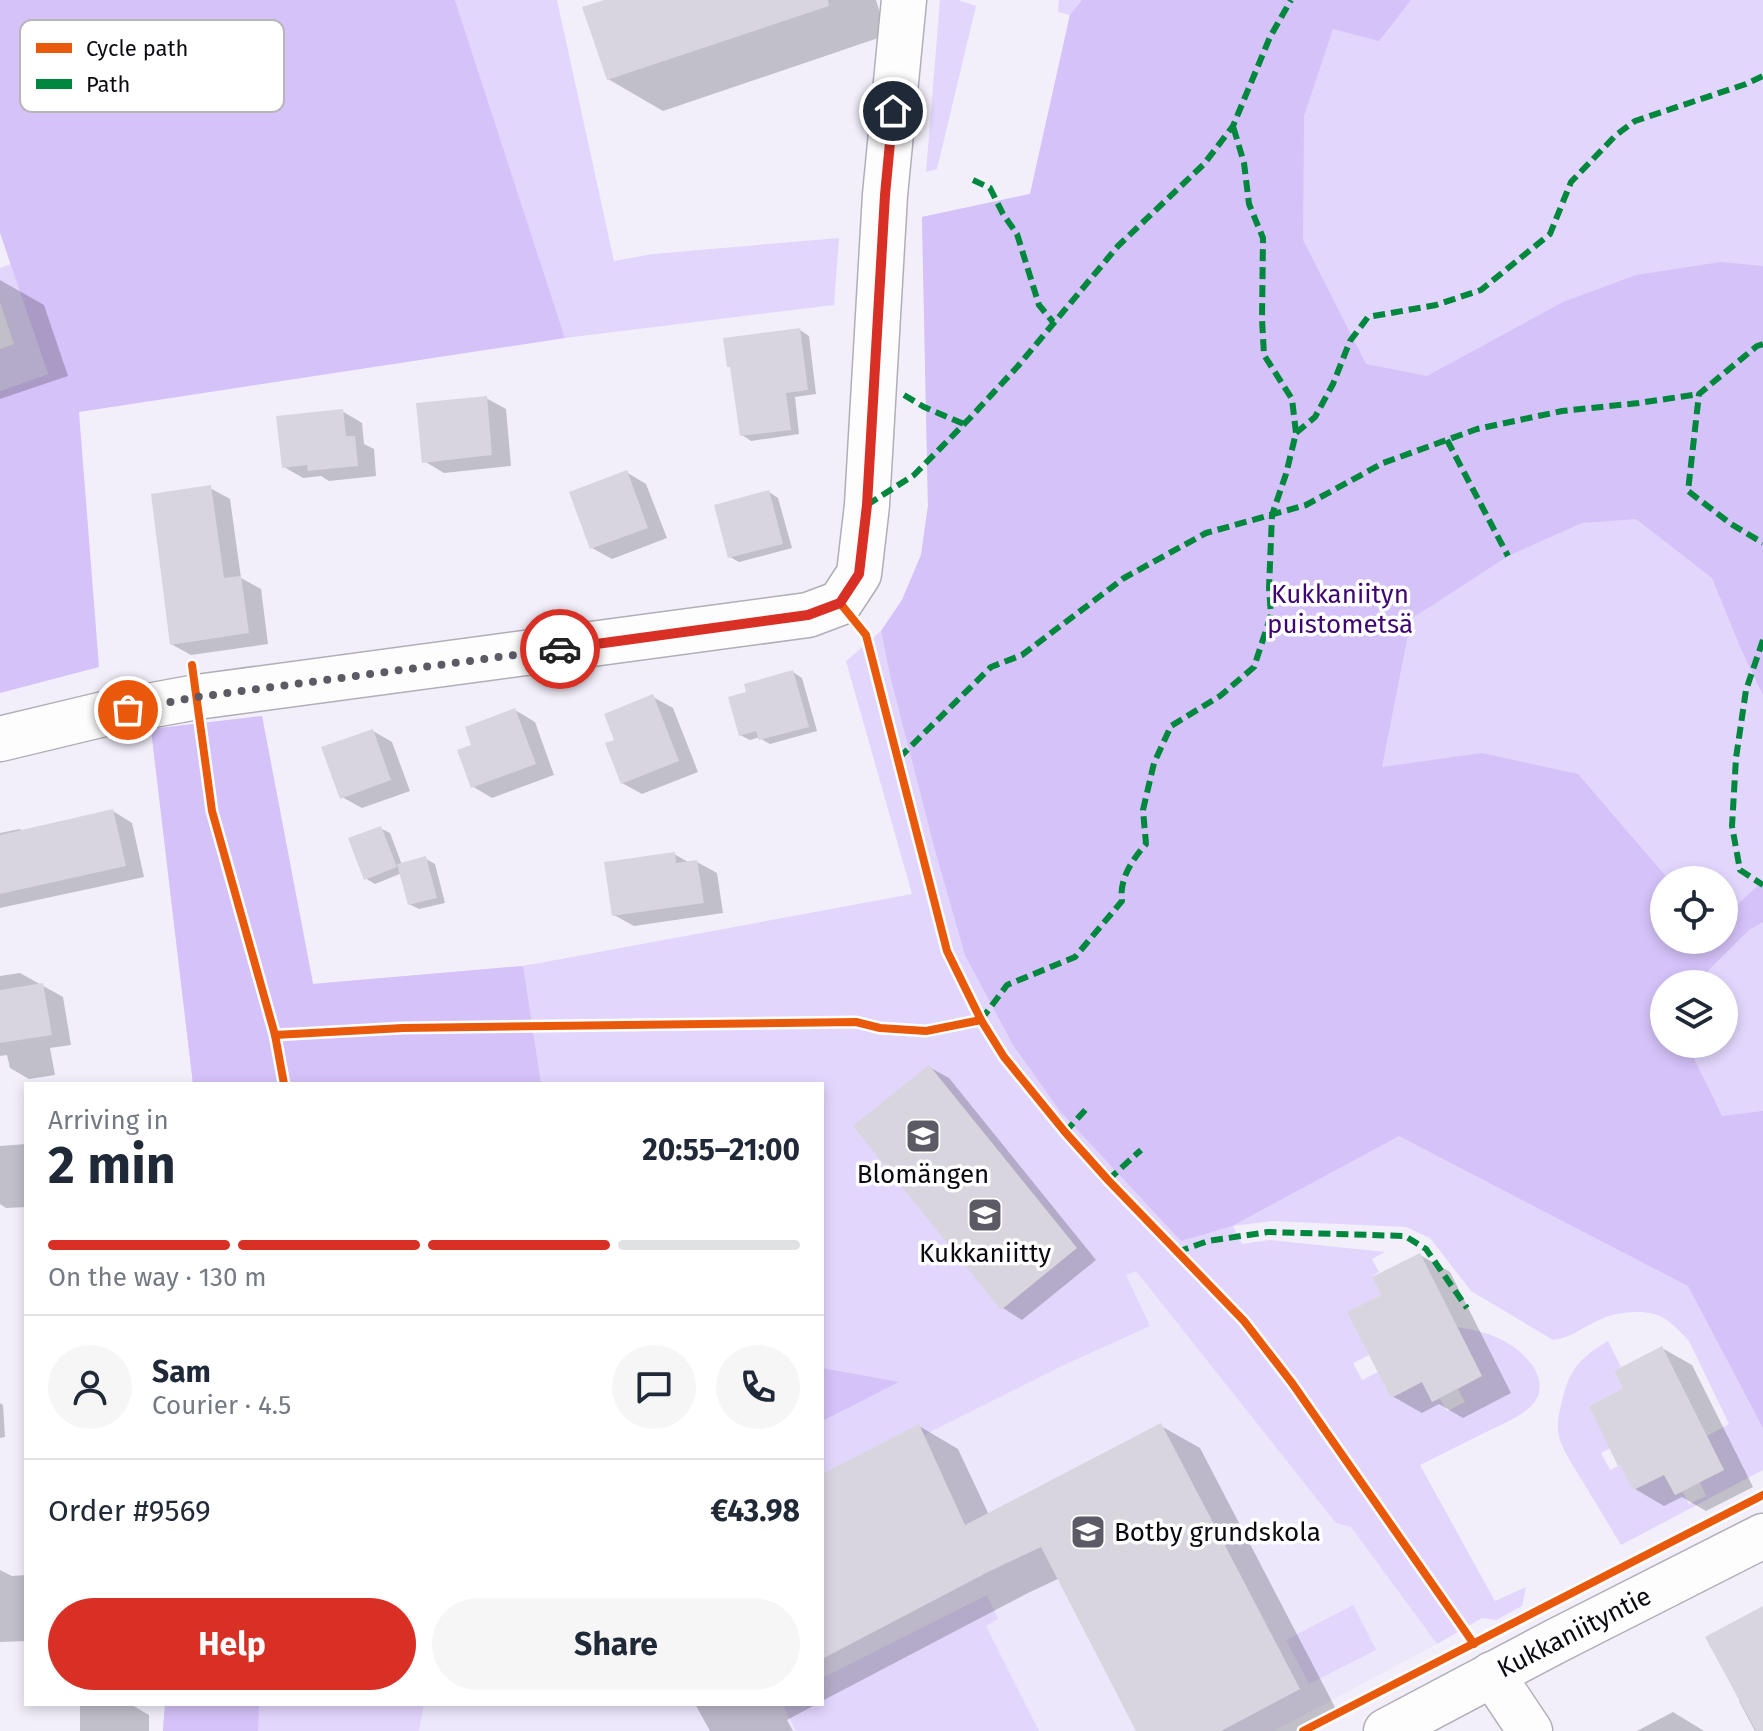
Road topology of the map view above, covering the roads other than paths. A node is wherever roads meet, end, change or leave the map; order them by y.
1 (904, 0) edge
2 (0, 739) edge
3 (1763, 1536) edge
4 (1492, 1674) junction
5 (1386, 1731) edge
6 (1530, 1731) edge

1 - 2 street
3 - 4 street, Kukkaniityntie
4 - 5 street, Kukkaniityntie
4 - 6 street

